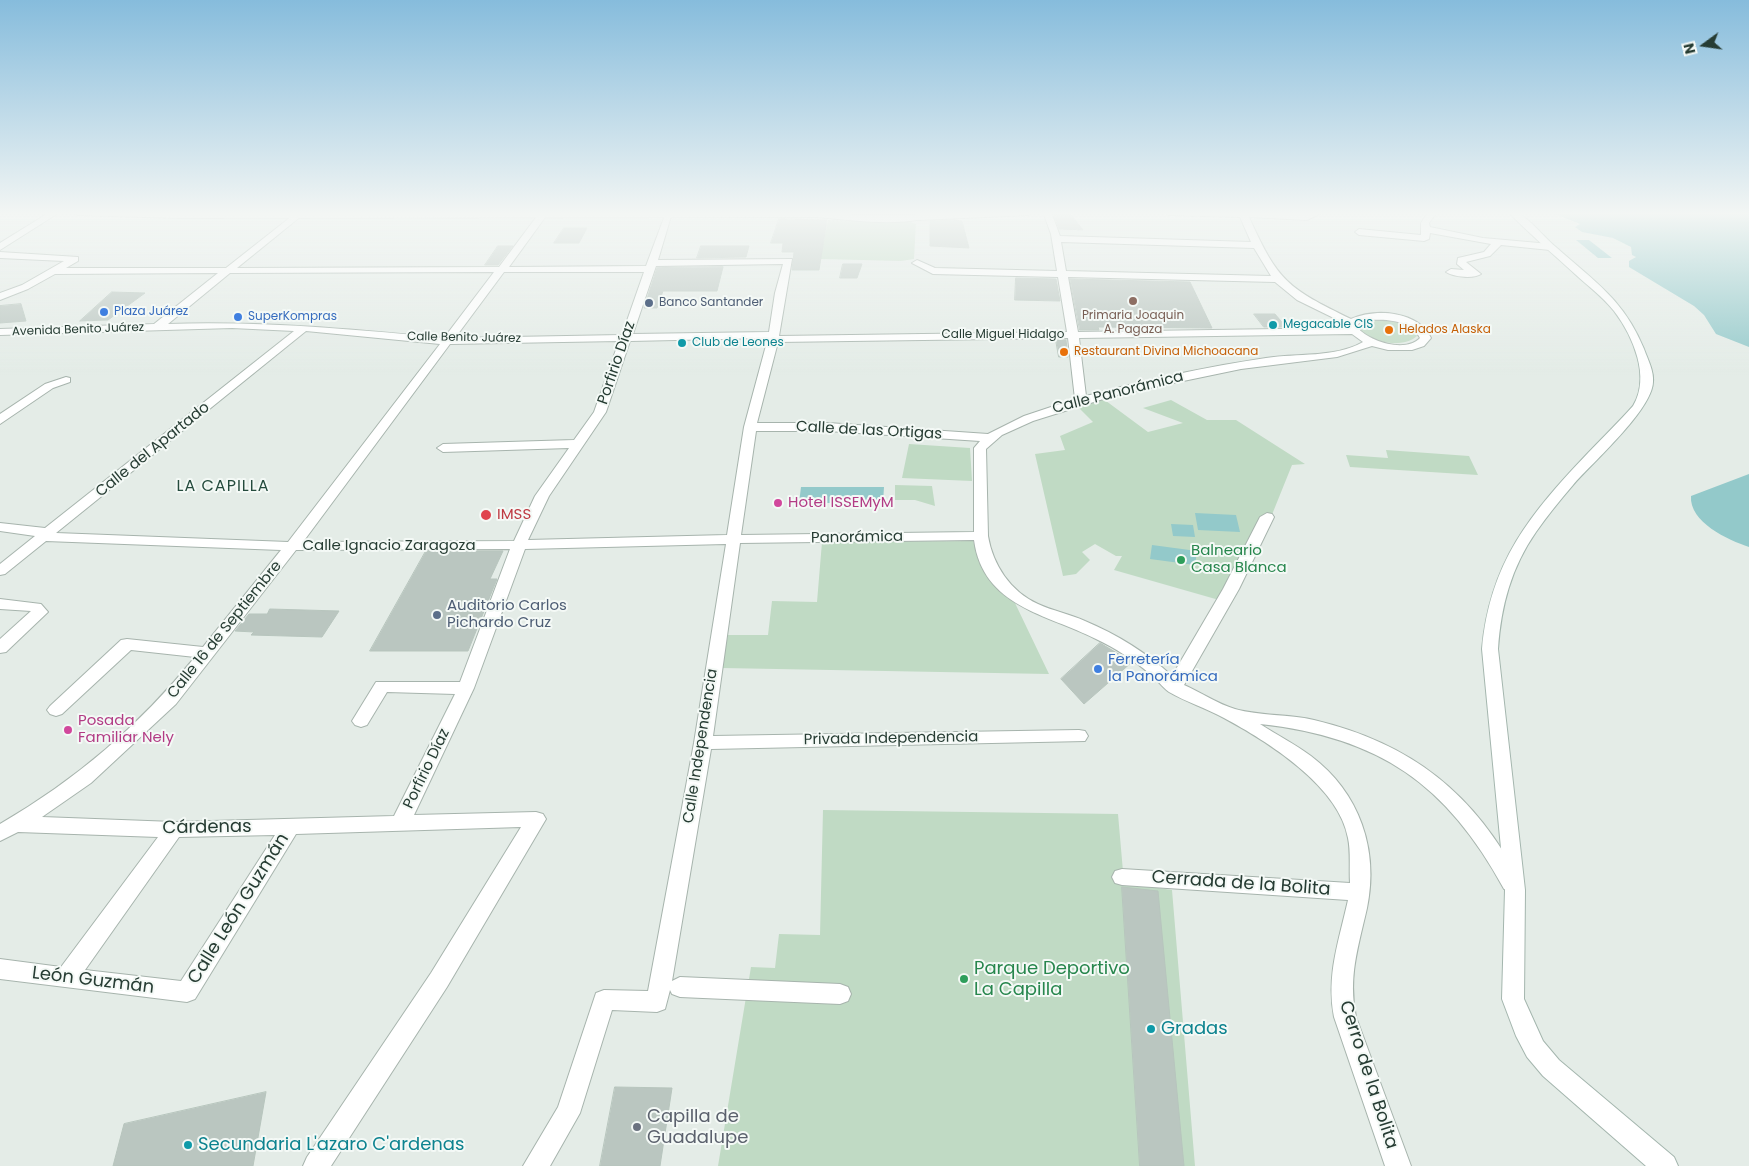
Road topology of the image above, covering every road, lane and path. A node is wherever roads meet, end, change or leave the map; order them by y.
1 (63, 266) edge
2 (233, 266) edge
3 (506, 266) edge
4 (637, 266) edge
5 (652, 266) edge
6 (788, 266) edge
7 (923, 266) edge
8 (1061, 266) edge
9 (1270, 266) edge
10 (1465, 266) edge
11 (1573, 266) edge
12 (229, 270) junction
13 (503, 270) junction
14 (54, 271) junction
15 (1451, 272) dead end
16 (1062, 275) junction
17 (1279, 279) junction
18 (0, 297) edge
19 (1353, 327) junction
20 (156, 328) junction
21 (304, 328) junction
22 (0, 332) edge
23 (1073, 335) junction
24 (626, 337) junction
25 (773, 337) junction
26 (447, 341) junction
27 (1371, 342) junction
28 (66, 380) dead end
29 (1081, 400) junction
30 (0, 406) edge
31 (20, 407) junction
32 (0, 420) edge
33 (750, 427) junction
34 (988, 438) junction
35 (576, 444) junction
36 (443, 448) dead end
37 (1267, 517) dead end
38 (0, 527) edge
39 (46, 535) junction
40 (981, 536) junction
41 (734, 539) junction
42 (519, 545) junction
43 (292, 546) junction
44 (0, 571) edge
45 (0, 604) edge
46 (0, 648) edge
47 (208, 653) junction
48 (1174, 687) junction
49 (466, 688) junction
50 (56, 710) dead end
51 (1231, 714) junction
52 (361, 721) dead end
53 (1079, 736) dead end
54 (703, 743) junction
55 (400, 824) junction
56 (291, 826) junction
57 (7, 828) edge
58 (174, 830) junction
59 (1122, 877) dead end
60 (1515, 890) junction
61 (1360, 892) junction
62 (0, 969) edge
63 (66, 978) junction
64 (680, 987) dead end
65 (187, 992) joint
66 (840, 994) dead end
67 (316, 1166) edge
68 (536, 1166) edge
69 (1398, 1166) edge
70 (1665, 1166) edge

1 - 14 street
2 - 12 street
3 - 13 street, Calle 16 de Septiembre
4 - 13 street
5 - 24 street, Porfirio Díaz
6 - 25 street, Calle Independencia
7 - 16 street
8 - 16 street
9 - 17 street
10 - 15 street
11 - 60 street
12 - 13 street
12 - 14 street
12 - 20 street
13 - 26 street, Calle 16 de Septiembre
14 - 18 street
16 - 17 street
16 - 23 street
17 - 19 street
19 - 23 street, Calle Miguel Hidalgo
19 - 27 street
19 - 27 street, Calle Miguel Hidalgo
20 - 21 street, Calle Benito Juárez
20 - 22 street, Avenida Benito Juárez
21 - 26 street, Calle Benito Juárez
21 - 39 street, Calle del Apartado
23 - 25 street, Calle Miguel Hidalgo
23 - 29 street
24 - 25 street, Calle Benito Juárez
24 - 26 street, Calle Benito Juárez
24 - 35 street, Porfirio Díaz
25 - 33 street, Calle Independencia
26 - 43 street, Calle 16 de Septiembre
27 - 29 street, Calle Panorámica
28 - 31 street
29 - 34 street, Calle Panorámica
30 - 31 street
31 - 32 street
33 - 34 street, Calle de las Ortigas
33 - 41 street, Calle Independencia
34 - 40 street
35 - 36 street
35 - 42 street, Porfirio Díaz
37 - 48 street
38 - 39 street, Calle Ignacio Zaragoza
39 - 43 street, Calle Ignacio Zaragoza
39 - 44 street, Calle del Apartado
40 - 41 street, Panorámica
40 - 48 street
41 - 42 street, Calle Ignacio Zaragoza
41 - 54 street, Calle Independencia
42 - 43 street, Calle Ignacio Zaragoza
42 - 49 street, Porfirio Díaz
43 - 47 street, Calle 16 de Septiembre
45 - 46 street
47 - 50 street
47 - 57 street, Calle 16 de Septiembre
48 - 51 street
49 - 52 street
49 - 55 street, Porfirio Díaz
51 - 60 street
51 - 61 street, Cerro de la Bolita
53 - 54 street, Privada Independencia
54 - 68 street, Calle Independencia
55 - 56 street, Cárdenas
55 - 67 street, Porfirio Díaz
56 - 58 street, Cárdenas
56 - 65 street, Calle León Guzmán
57 - 58 street, Cárdenas
58 - 63 street
59 - 61 street, Cerrada de la Bolita
60 - 70 street
61 - 69 street, Cerro de la Bolita
62 - 63 street, León Guzmán
63 - 65 street, León Guzmán
64 - 66 street

